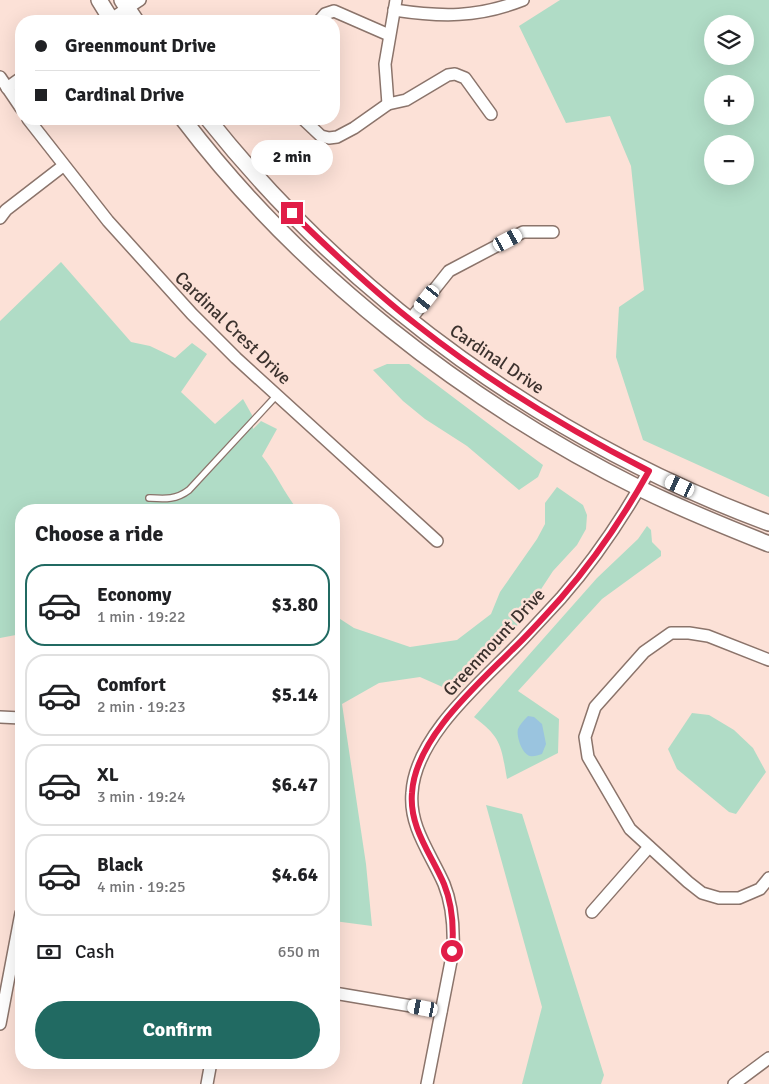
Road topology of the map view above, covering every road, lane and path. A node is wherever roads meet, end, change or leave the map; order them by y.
1 (99, 0) edge
2 (523, 0) edge
3 (130, 3) edge
4 (395, 5) edge
5 (107, 15) edge
6 (117, 15) edge
7 (134, 15) edge
8 (324, 15) edge
9 (389, 35) junction
10 (0, 77) edge
11 (15, 82) edge
12 (7, 88) junction
13 (15, 99) edge
14 (388, 104) junction
15 (491, 114) dead end
16 (33, 125) edge
17 (188, 125) edge
18 (213, 125) edge
19 (309, 125) edge
20 (64, 166) junction
21 (0, 218) edge
22 (553, 232) dead end
23 (410, 320) junction
24 (277, 395) junction
25 (649, 471) junction
26 (639, 488) junction
27 (149, 498) dead end
28 (769, 523) edge
29 (436, 541) dead end
30 (769, 544) edge
31 (769, 660) edge
32 (0, 717) edge
33 (15, 718) edge
34 (649, 847) junction
35 (769, 878) edge
36 (592, 912) dead end
37 (15, 945) edge
38 (340, 994) edge
39 (441, 1011) junction
40 (0, 1024) edge
41 (769, 1058) edge
42 (210, 1069) edge
43 (207, 1084) edge
44 (428, 1084) edge
45 (734, 1084) edge

1 - 5 main road
2 - 4 street
3 - 6 street
3 - 7 main road
4 - 9 street
8 - 9 street
9 - 14 street
10 - 12 street
11 - 12 street
12 - 13 street
14 - 15 street
14 - 19 street
16 - 20 street, Cardinal Crest Drive
17 - 26 main road
18 - 23 main road, Cardinal Drive
20 - 21 street
20 - 24 street, Cardinal Crest Drive
22 - 23 street
23 - 25 main road, Cardinal Drive
24 - 27 lane
24 - 29 street, Cardinal Crest Drive
25 - 26 street, Greenmount Drive
25 - 28 main road, Cardinal Drive
26 - 30 main road
26 - 39 street, Greenmount Drive
31 - 34 street
32 - 33 street
34 - 35 street
34 - 36 street
37 - 40 street
38 - 39 street
39 - 44 street, Greenmount Drive
41 - 45 street
42 - 43 street

